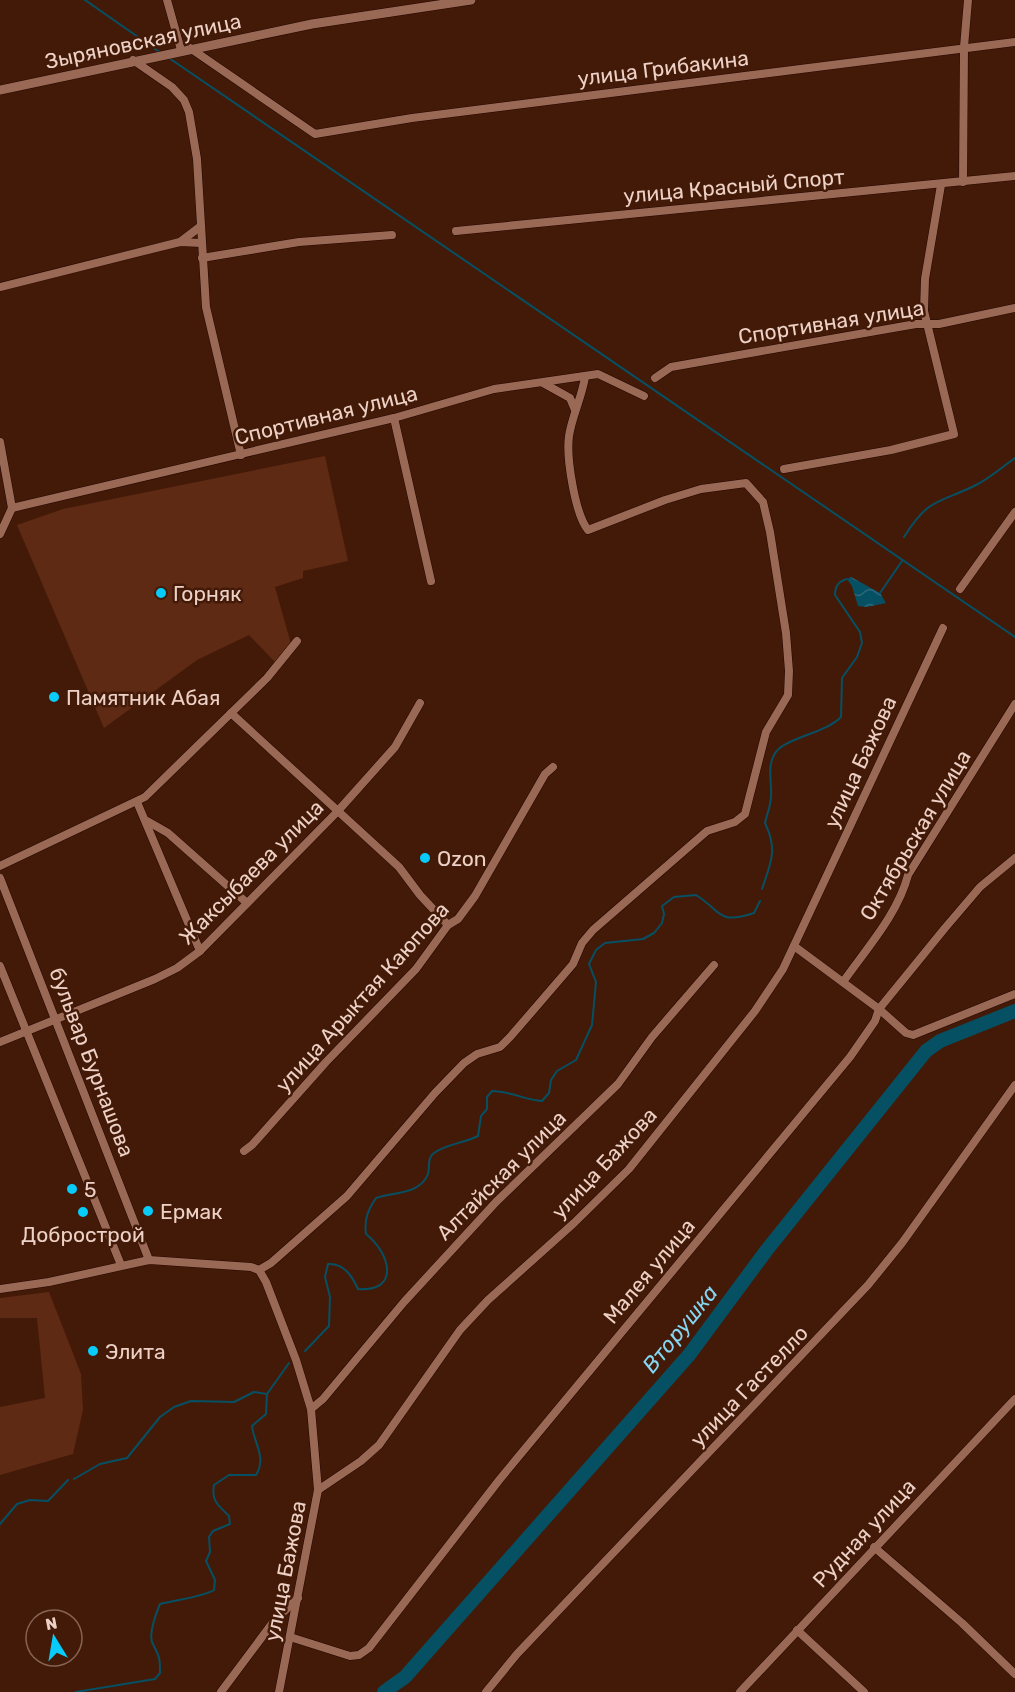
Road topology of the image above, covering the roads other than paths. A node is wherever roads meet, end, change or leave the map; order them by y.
1 (167, 0) edge
2 (471, 0) edge
3 (968, 0) edge
4 (1015, 42) edge
5 (964, 47) junction
6 (185, 49) junction
7 (134, 60) junction
8 (0, 90) edge
9 (1015, 176) edge
10 (963, 182) junction
11 (941, 185) junction
12 (201, 226) junction
13 (456, 231) dead end
14 (392, 235) dead end
15 (180, 242) junction
16 (201, 243) junction
17 (202, 258) junction
18 (0, 288) edge
19 (1015, 308) edge
20 (927, 324) junction
21 (585, 377) junction
22 (655, 378) dead end
23 (541, 382) junction
24 (644, 396) dead end
25 (575, 412) junction
26 (394, 418) junction
27 (0, 442) edge
28 (241, 455) junction
29 (784, 469) dead end
30 (12, 508) junction
31 (1015, 512) edge
32 (0, 534) edge
33 (431, 581) dead end
34 (960, 589) dead end
35 (943, 628) dead end
36 (297, 641) dead end
37 (420, 703) dead end
38 (1015, 704) edge
39 (231, 713) junction
40 (553, 767) dead end
41 (137, 802) junction
42 (337, 812) junction
43 (147, 822) junction
44 (1015, 858) edge
45 (0, 866) edge
46 (0, 878) edge
47 (247, 903) junction
48 (448, 925) junction
49 (794, 946) junction
50 (200, 951) junction
51 (714, 965) dead end
52 (0, 966) edge
53 (843, 982) junction
54 (1015, 994) edge
55 (879, 1009) junction
56 (56, 1019) junction
57 (27, 1031) junction
58 (0, 1042) edge
59 (1015, 1085) edge
60 (244, 1151) dead end
61 (149, 1260) junction
62 (121, 1265) junction
63 (259, 1270) junction
64 (0, 1289) edge
65 (1015, 1399) edge
66 (311, 1408) junction
67 (318, 1490) junction
68 (874, 1547) junction
69 (298, 1598) junction
70 (798, 1630) junction
71 (290, 1637) junction
72 (1015, 1674) edge
73 (221, 1692) edge
74 (279, 1692) edge
75 (486, 1692) edge
76 (740, 1692) edge
77 (864, 1692) edge

1 - 6 street
2 - 6 street, Зыряновская улица
3 - 5 street
4 - 5 street, улица Грибакина
5 - 6 street, улица Грибакина
5 - 10 street
6 - 7 street, Зыряновская улица
7 - 8 street, Зыряновская улица
7 - 12 street
9 - 10 street, улица Красный Спорт
10 - 11 street, улица Красный Спорт
11 - 13 street, улица Красный Спорт
11 - 20 street
12 - 15 street
12 - 16 street
14 - 17 street
15 - 16 street
15 - 18 street
16 - 17 street
17 - 28 street
19 - 20 street, Спортивная улица
20 - 22 street, Спортивная улица
20 - 29 street
21 - 23 street, Спортивная улица
21 - 24 street, Спортивная улица
21 - 25 street
23 - 25 street
23 - 26 street, Спортивная улица
25 - 63 street
26 - 28 street, Спортивная улица
26 - 33 street
27 - 30 street
28 - 30 street, Спортивная улица
30 - 32 street
31 - 34 street
35 - 49 street, улица Бажова
36 - 39 street
37 - 42 street, Жаксыбаева улица
38 - 53 street, Октябрьская улица
39 - 41 street
39 - 42 street
40 - 48 street, улица Арыктая Каюпова
41 - 43 street
41 - 45 street
42 - 47 street, Жаксыбаева улица
42 - 48 street
43 - 47 street
43 - 50 street
44 - 55 street, Малея улица
46 - 56 street, бульвар Бурнашова
47 - 50 street, Жаксыбаева улица
48 - 60 street, улица Арыктая Каюпова
49 - 53 street
49 - 67 street, улица Бажова
50 - 56 street, Жаксыбаева улица
51 - 66 street, Алтайская улица
52 - 57 street
53 - 55 street
54 - 55 street
55 - 71 street, Малея улица
56 - 57 street, Жаксыбаева улица
56 - 61 street, бульвар Бурнашова
57 - 58 street, Жаксыбаева улица
57 - 62 street
59 - 75 street, улица Гастелло
61 - 62 street
61 - 63 street
62 - 64 street
63 - 66 street
65 - 68 street, Рудная улица
66 - 67 street
67 - 69 street, улица Бажова
68 - 70 street, Рудная улица
68 - 72 street
69 - 71 street, улица Бажова
69 - 73 street
70 - 76 street, Рудная улица
70 - 77 street
71 - 74 street, улица Бажова

